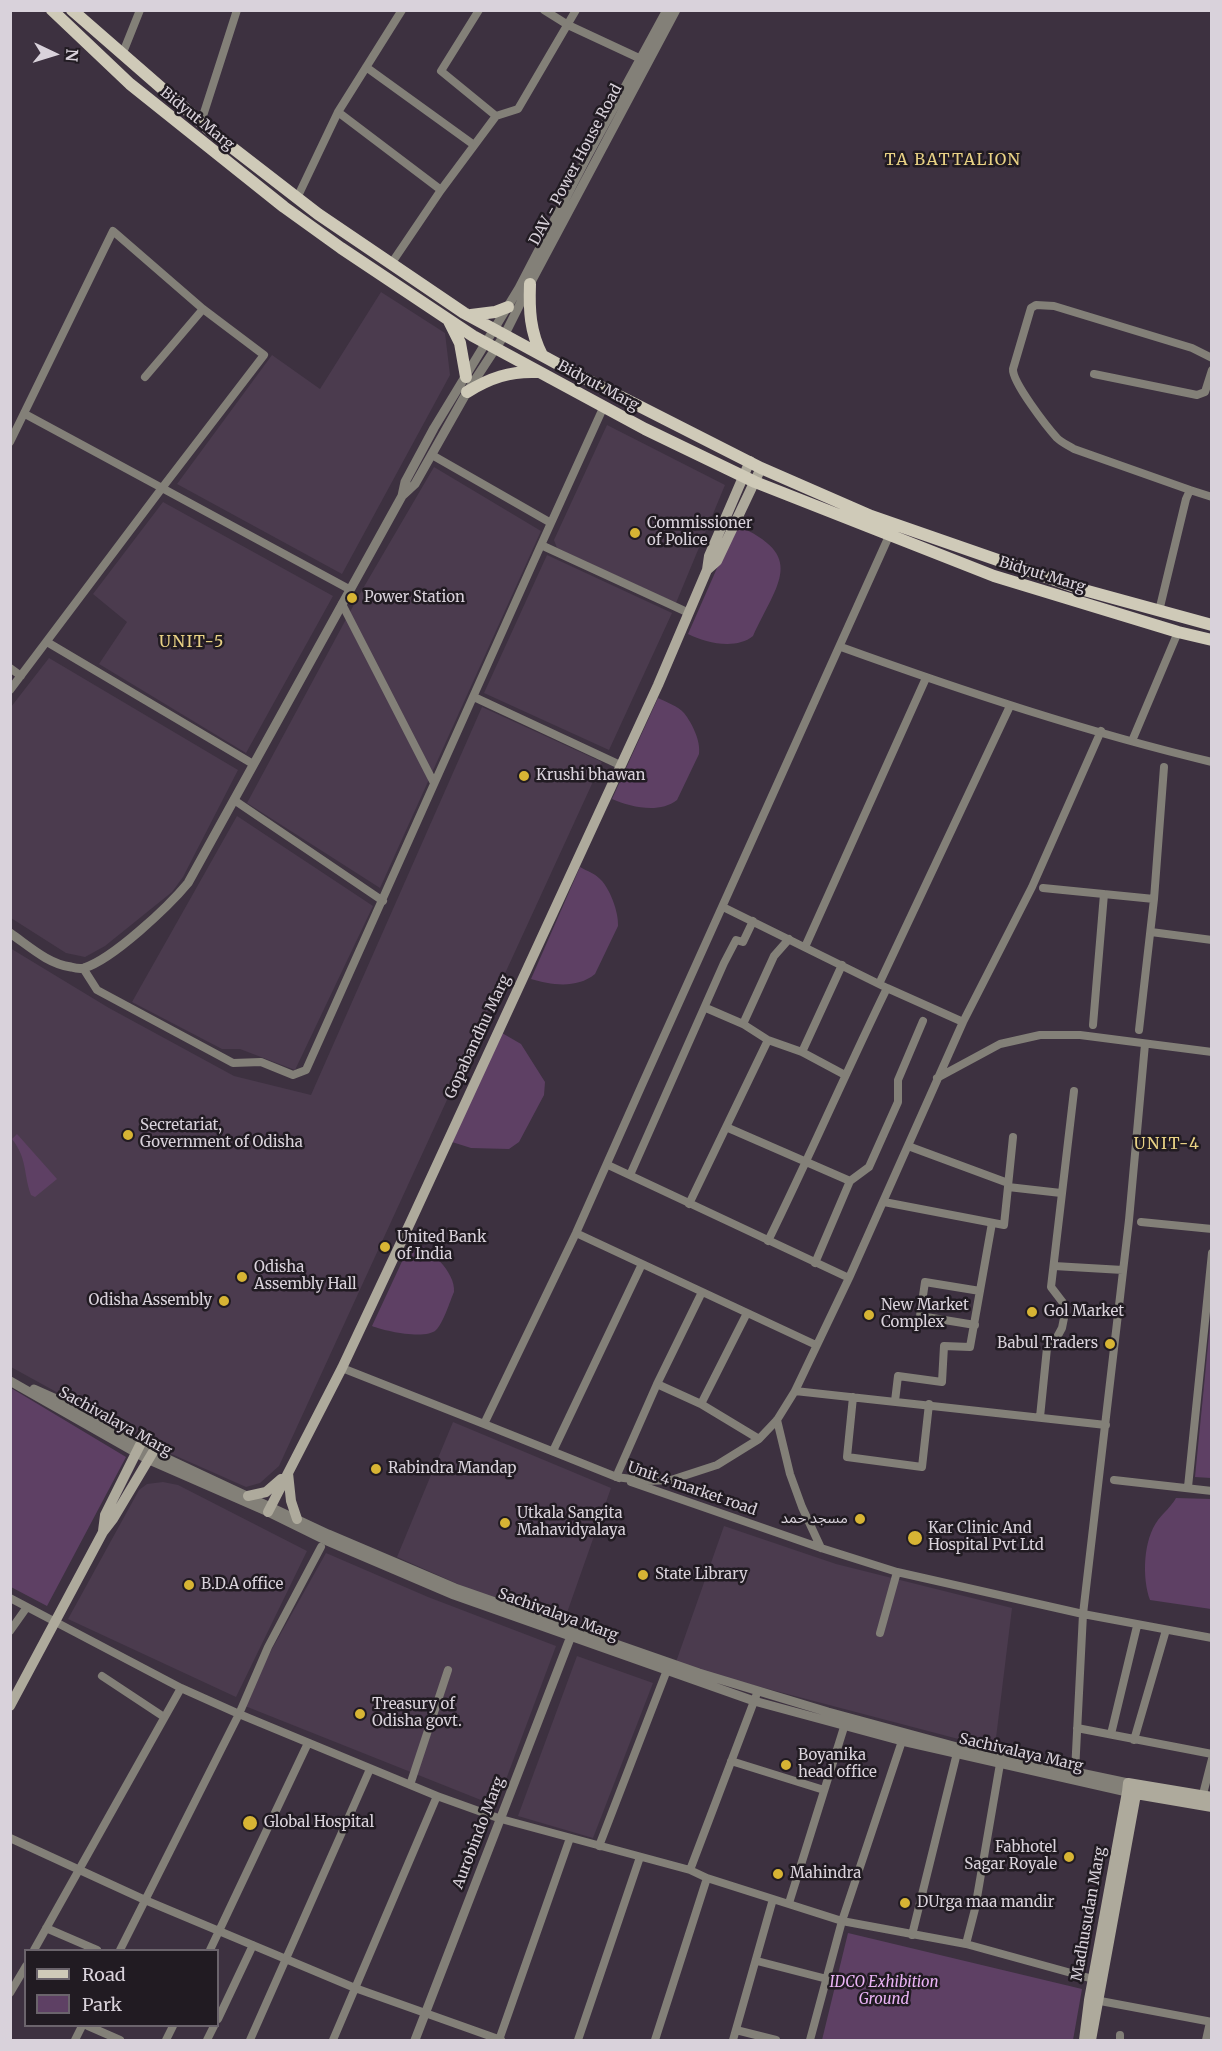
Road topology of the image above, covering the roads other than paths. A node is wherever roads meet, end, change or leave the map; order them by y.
1 (52, 10) edge
2 (72, 10) edge
3 (140, 10) edge
4 (237, 10) edge
5 (402, 10) edge
6 (479, 10) edge
7 (544, 10) edge
8 (576, 10) edge
9 (667, 10) edge
10 (676, 10) edge
11 (568, 25) junction
12 (122, 55) junction
13 (641, 58) junction
14 (366, 67) junction
15 (339, 112) junction
16 (496, 116) junction
17 (201, 122) junction
18 (474, 145) junction
19 (441, 190) junction
20 (297, 198) junction
21 (391, 264) junction
22 (530, 284) junction
23 (508, 308) junction
24 (203, 309) junction
25 (470, 315) junction
26 (447, 318) junction
27 (500, 332) junction
28 (492, 345) junction
29 (543, 356) junction
30 (1212, 358) edge
31 (1212, 370) edge
32 (541, 372) junction
33 (1094, 374) dead end
34 (466, 376) junction
35 (145, 377) dead end
36 (467, 392) junction
37 (603, 406) junction
38 (25, 414) junction
39 (10, 442) edge
40 (422, 450) junction
41 (432, 455) junction
42 (756, 465) junction
43 (749, 479) junction
44 (162, 488) junction
45 (1190, 490) junction
46 (402, 496) junction
47 (1212, 497) edge
48 (551, 523) junction
49 (890, 536) junction
50 (541, 545) junction
51 (999, 561) junction
52 (994, 576) junction
53 (349, 589) junction
54 (342, 604) junction
55 (1159, 611) junction
56 (689, 613) junction
57 (1212, 625) edge
58 (1178, 632) junction
59 (1212, 640) edge
60 (46, 642) junction
61 (841, 647) junction
62 (10, 668) edge
63 (21, 676) junction
64 (926, 678) junction
65 (10, 690) edge
66 (474, 697) junction
67 (1010, 706) junction
68 (1101, 731) junction
69 (1132, 741) junction
70 (1212, 762) edge
71 (253, 764) junction
72 (620, 765) junction
73 (1164, 767) dead end
74 (434, 783) junction
75 (234, 800) junction
76 (1043, 888) dead end
77 (1104, 894) junction
78 (1154, 899) junction
79 (382, 901) junction
80 (723, 907) junction
81 (753, 921) junction
82 (1151, 932) junction
83 (10, 933) edge
84 (789, 939) junction
85 (1212, 940) edge
86 (805, 947) junction
87 (842, 965) junction
88 (83, 968) junction
89 (879, 984) junction
90 (887, 988) junction
91 (706, 1008) junction
92 (923, 1020) dead end
93 (963, 1022) junction
94 (743, 1024) junction
95 (1093, 1024) dead end
96 (1139, 1030) dead end
97 (768, 1040) junction
98 (1146, 1044) junction
99 (802, 1052) junction
100 (1212, 1052) edge
101 (845, 1075) junction
102 (937, 1078) junction
103 (1074, 1091) dead end
104 (726, 1127) junction
105 (1013, 1137) dead end
106 (908, 1146) junction
107 (807, 1163) junction
108 (608, 1165) junction
109 (630, 1176) junction
110 (850, 1181) junction
111 (1008, 1185) junction
112 (1061, 1193) junction
113 (884, 1202) junction
114 (689, 1204) junction
115 (1141, 1222) dead end
116 (992, 1223) junction
117 (1212, 1229) edge
118 (576, 1233) junction
119 (768, 1241) junction
120 (1212, 1253) edge
121 (815, 1263) junction
122 (642, 1264) junction
123 (1054, 1266) junction
124 (1123, 1270) junction
125 (849, 1278) junction
126 (980, 1291) junction
127 (702, 1292) junction
128 (747, 1313) junction
129 (975, 1325) junction
130 (816, 1345) junction
131 (342, 1368) junction
132 (10, 1378) edge
133 (657, 1384) junction
134 (795, 1390) junction
135 (853, 1397) junction
136 (895, 1401) junction
137 (702, 1404) junction
138 (929, 1404) junction
139 (1040, 1417) junction
140 (777, 1420) junction
141 (484, 1424) junction
142 (1106, 1425) junction
143 (759, 1439) junction
144 (138, 1449) junction
145 (553, 1451) junction
146 (151, 1456) junction
147 (288, 1473) junction
148 (616, 1477) junction
149 (1114, 1480) dead end
150 (1188, 1487) junction
151 (1212, 1491) edge
152 (248, 1496) junction
153 (269, 1509) junction
154 (297, 1519) junction
155 (103, 1532) junction
156 (321, 1547) dead end
157 (821, 1548) junction
158 (897, 1572) junction
159 (10, 1598) edge
160 (27, 1607) junction
161 (1083, 1614) junction
162 (55, 1621) junction
163 (1137, 1626) junction
164 (1166, 1630) junction
165 (10, 1631) edge
166 (880, 1633) dead end
167 (571, 1636) junction
168 (1212, 1638) edge
169 (448, 1670) dead end
170 (667, 1670) junction
171 (102, 1676) dead end
172 (181, 1688) junction
173 (756, 1696) junction
174 (10, 1706) edge
175 (238, 1714) junction
176 (164, 1718) junction
177 (845, 1724) junction
178 (1077, 1728) junction
179 (1111, 1734) junction
180 (1134, 1740) junction
181 (902, 1741) junction
182 (308, 1743) junction
183 (957, 1753) junction
184 (1212, 1754) edge
185 (1212, 1759) edge
186 (1001, 1760) junction
187 (731, 1761) junction
188 (370, 1769) junction
189 (1075, 1772) junction
190 (410, 1785) junction
191 (1132, 1789) junction
192 (825, 1790) junction
193 (436, 1796) junction
194 (1207, 1801) edge
195 (501, 1819) junction
196 (10, 1838) edge
197 (570, 1838) junction
198 (599, 1846) junction
199 (640, 1857) junction
200 (78, 1870) junction
201 (690, 1870) junction
202 (706, 1878) junction
203 (773, 1899) junction
204 (146, 1900) junction
205 (789, 1903) junction
206 (842, 1922) junction
207 (46, 1928) junction
208 (220, 1932) junction
209 (912, 1935) junction
210 (966, 1944) junction
211 (253, 1945) junction
212 (35, 1949) edge
213 (95, 1949) edge
214 (121, 1949) edge
215 (211, 1949) edge
216 (286, 1959) junction
217 (757, 1961) junction
218 (24, 1969) edge
219 (827, 1979) junction
220 (1093, 1979) junction
221 (355, 1988) junction
222 (10, 1993) edge
223 (1093, 2000) junction
224 (426, 2014) junction
225 (219, 2017) edge
226 (1211, 2022) edge
227 (92, 2027) edge
228 (736, 2030) junction
229 (120, 2040) edge
230 (250, 2040) edge
231 (333, 2040) edge
232 (415, 2040) edge
233 (500, 2040) edge
234 (578, 2040) edge
235 (655, 2040) edge
236 (733, 2040) edge
237 (776, 2040) edge
238 (810, 2040) edge
239 (1084, 2040) edge
240 (1091, 2040) edge
241 (1206, 2040) edge

1 - 26 main road, Bidyut Marg
2 - 12 main road, Bidyut Marg
3 - 12 street
4 - 17 street
5 - 14 street
6 - 16 street
7 - 11 street
8 - 11 street
9 - 13 street, DAV - Power House Road
10 - 22 street, DAV - Power House Road
11 - 13 street
11 - 16 street
12 - 17 main road, Bidyut Marg
13 - 23 street, DAV - Power House Road
14 - 15 street
14 - 18 street
15 - 19 street
15 - 20 street
16 - 18 street
17 - 20 main road, Bidyut Marg
18 - 19 street
19 - 21 street
20 - 21 main road, Bidyut Marg
21 - 25 main road, Bidyut Marg
22 - 27 street, DAV - Power House Road
22 - 29 main road
23 - 25 main road
23 - 27 street, DAV - Power House Road
24 - 35 street
24 - 38 street
24 - 44 street
25 - 27 main road, Bidyut Marg
26 - 28 main road, Bidyut Marg
26 - 34 main road
27 - 28 street
27 - 29 main road, Bidyut Marg
28 - 32 main road, Bidyut Marg
28 - 34 street
28 - 36 street
29 - 42 main road, Bidyut Marg
30 - 45 street
31 - 33 street
32 - 36 main road
32 - 37 main road, Bidyut Marg
34 - 40 street
36 - 41 street
37 - 43 main road, Bidyut Marg
37 - 48 street
38 - 39 street
38 - 44 street
40 - 41 street
40 - 46 street
41 - 46 street
41 - 48 street
42 - 43 main road, Gopabandhu Marg
42 - 51 main road, Bidyut Marg
43 - 49 main road, Bidyut Marg
43 - 56 main road, Gopabandhu Marg
44 - 53 street
44 - 60 street
45 - 47 street
45 - 55 street
46 - 53 street
48 - 50 street
49 - 52 main road, Bidyut Marg
49 - 61 street
50 - 56 street
50 - 66 street
51 - 52 main road
51 - 55 main road, Bidyut Marg
52 - 58 main road, Bidyut Marg
53 - 54 street
54 - 71 street
54 - 74 street
55 - 57 main road, Bidyut Marg
56 - 72 main road, Gopabandhu Marg
58 - 59 main road, Bidyut Marg
58 - 69 street
60 - 63 street
60 - 71 street
61 - 64 street
61 - 80 street
62 - 63 street
63 - 65 street
64 - 67 street
64 - 86 street
66 - 72 street
66 - 74 street
67 - 68 street
67 - 89 street
68 - 69 street
68 - 93 street
69 - 70 street
71 - 75 street
72 - 131 main road, Gopabandhu Marg
73 - 78 street
74 - 79 street
75 - 79 street
75 - 88 street
76 - 77 street
77 - 78 street
77 - 95 street
78 - 82 street
79 - 88 street
80 - 81 street
80 - 108 street
81 - 84 street
81 - 91 street
82 - 85 street
82 - 96 street
83 - 88 street
84 - 86 street
84 - 94 street
86 - 87 street
87 - 89 street
87 - 99 street
89 - 90 street
90 - 93 street
90 - 101 street
91 - 94 street
91 - 109 street
92 - 110 street
93 - 102 street
94 - 97 street
97 - 99 street
97 - 104 street
98 - 100 street
98 - 102 street
98 - 124 street
99 - 101 street
101 - 107 street
102 - 106 street
103 - 112 street
104 - 107 street
104 - 114 street
105 - 111 street
106 - 111 street
106 - 113 street
107 - 110 street
107 - 119 street
108 - 109 street
108 - 118 street
109 - 114 street
110 - 121 street
111 - 112 street
111 - 116 street
112 - 123 street
113 - 116 street
113 - 125 street
114 - 119 street
115 - 117 street
116 - 126 street
118 - 122 street
118 - 141 street
119 - 121 street
120 - 150 street
121 - 125 street
122 - 127 street
122 - 145 street
123 - 124 street
123 - 139 street
124 - 142 street
125 - 130 street
126 - 129 street
126 - 129 street
127 - 128 street
127 - 133 street
128 - 130 street
128 - 137 street
129 - 136 street
130 - 134 street
131 - 141 street, Unit 4 market road
131 - 147 main road, Gopabandhu Marg
132 - 144 street, Sachivalaya Marg
133 - 137 street
133 - 148 street
134 - 135 street
134 - 140 street
135 - 136 street
135 - 138 street
136 - 138 street
137 - 143 street
138 - 139 street
139 - 142 street
140 - 143 street
140 - 157 street
141 - 145 street, Unit 4 market road
142 - 161 street
143 - 148 street
144 - 146 street, Sachivalaya Marg
144 - 155 main road
145 - 148 street, Unit 4 market road
146 - 152 street, Sachivalaya Marg
146 - 153 street, Sachivalaya Marg
146 - 155 main road
147 - 152 main road
147 - 153 main road, Gopabandhu Marg
147 - 154 main road
148 - 157 street, Unit 4 market road
149 - 150 street
150 - 151 street
152 - 153 street, Sachivalaya Marg
153 - 154 street, Sachivalaya Marg
153 - 167 street, Sachivalaya Marg
154 - 173 street, Sachivalaya Marg
155 - 162 main road
156 - 175 street
157 - 158 street, Unit 4 market road
158 - 161 street, Unit 4 market road
158 - 166 street
159 - 160 street
160 - 162 street
160 - 165 street
161 - 163 street, Unit 4 market road
161 - 178 street
162 - 172 street
162 - 174 main road
163 - 164 street, Unit 4 market road
163 - 179 street
164 - 168 street, Unit 4 market road
164 - 180 street
167 - 170 street, Sachivalaya Marg
167 - 195 street, Aurobindo Marg
169 - 190 street
170 - 173 street, Sachivalaya Marg
170 - 198 street
171 - 176 street
172 - 175 street
172 - 176 street
173 - 177 street, Sachivalaya Marg
173 - 186 street, Sachivalaya Marg
173 - 187 street
175 - 182 street
175 - 204 street
176 - 200 street
177 - 181 street, Sachivalaya Marg
177 - 192 street
178 - 179 street
178 - 189 street
179 - 180 street
180 - 184 street
181 - 183 street, Sachivalaya Marg
181 - 206 street
182 - 188 street
182 - 208 street
183 - 186 street, Sachivalaya Marg
183 - 209 street
185 - 194 street
186 - 189 street, Sachivalaya Marg
186 - 191 street, Sachivalaya Marg
186 - 210 street
187 - 192 street
187 - 201 street
188 - 190 street
188 - 216 street
189 - 191 street, Sachivalaya Marg
190 - 193 street
191 - 194 main road, Sachivalaya Marg
191 - 220 main road, Madhusudan Marg
191 - 223 main road, Madhusudan Marg
192 - 205 street
193 - 195 street
193 - 221 street
195 - 197 street
195 - 224 street, Aurobindo Marg
196 - 200 street
197 - 198 street
197 - 233 street
198 - 199 street
199 - 201 street
199 - 234 street
200 - 204 street
200 - 207 street
201 - 202 street
202 - 203 street
202 - 235 street
203 - 205 street
203 - 217 street
204 - 208 street
204 - 214 street
205 - 206 street
206 - 209 street
206 - 219 street
207 - 212 street
207 - 213 street
208 - 211 street
208 - 215 street
209 - 210 street
210 - 220 street
211 - 216 street
211 - 225 street
216 - 221 street
216 - 230 street
217 - 219 street
217 - 228 street
218 - 222 street
219 - 238 street
220 - 223 main road, Madhusudan Marg
221 - 224 street
221 - 231 street
223 - 226 street
223 - 239 main road, Madhusudan Marg
223 - 240 main road, Madhusudan Marg
224 - 232 street, Aurobindo Marg
224 - 233 street
226 - 241 street
227 - 229 street
228 - 236 street
228 - 237 street

